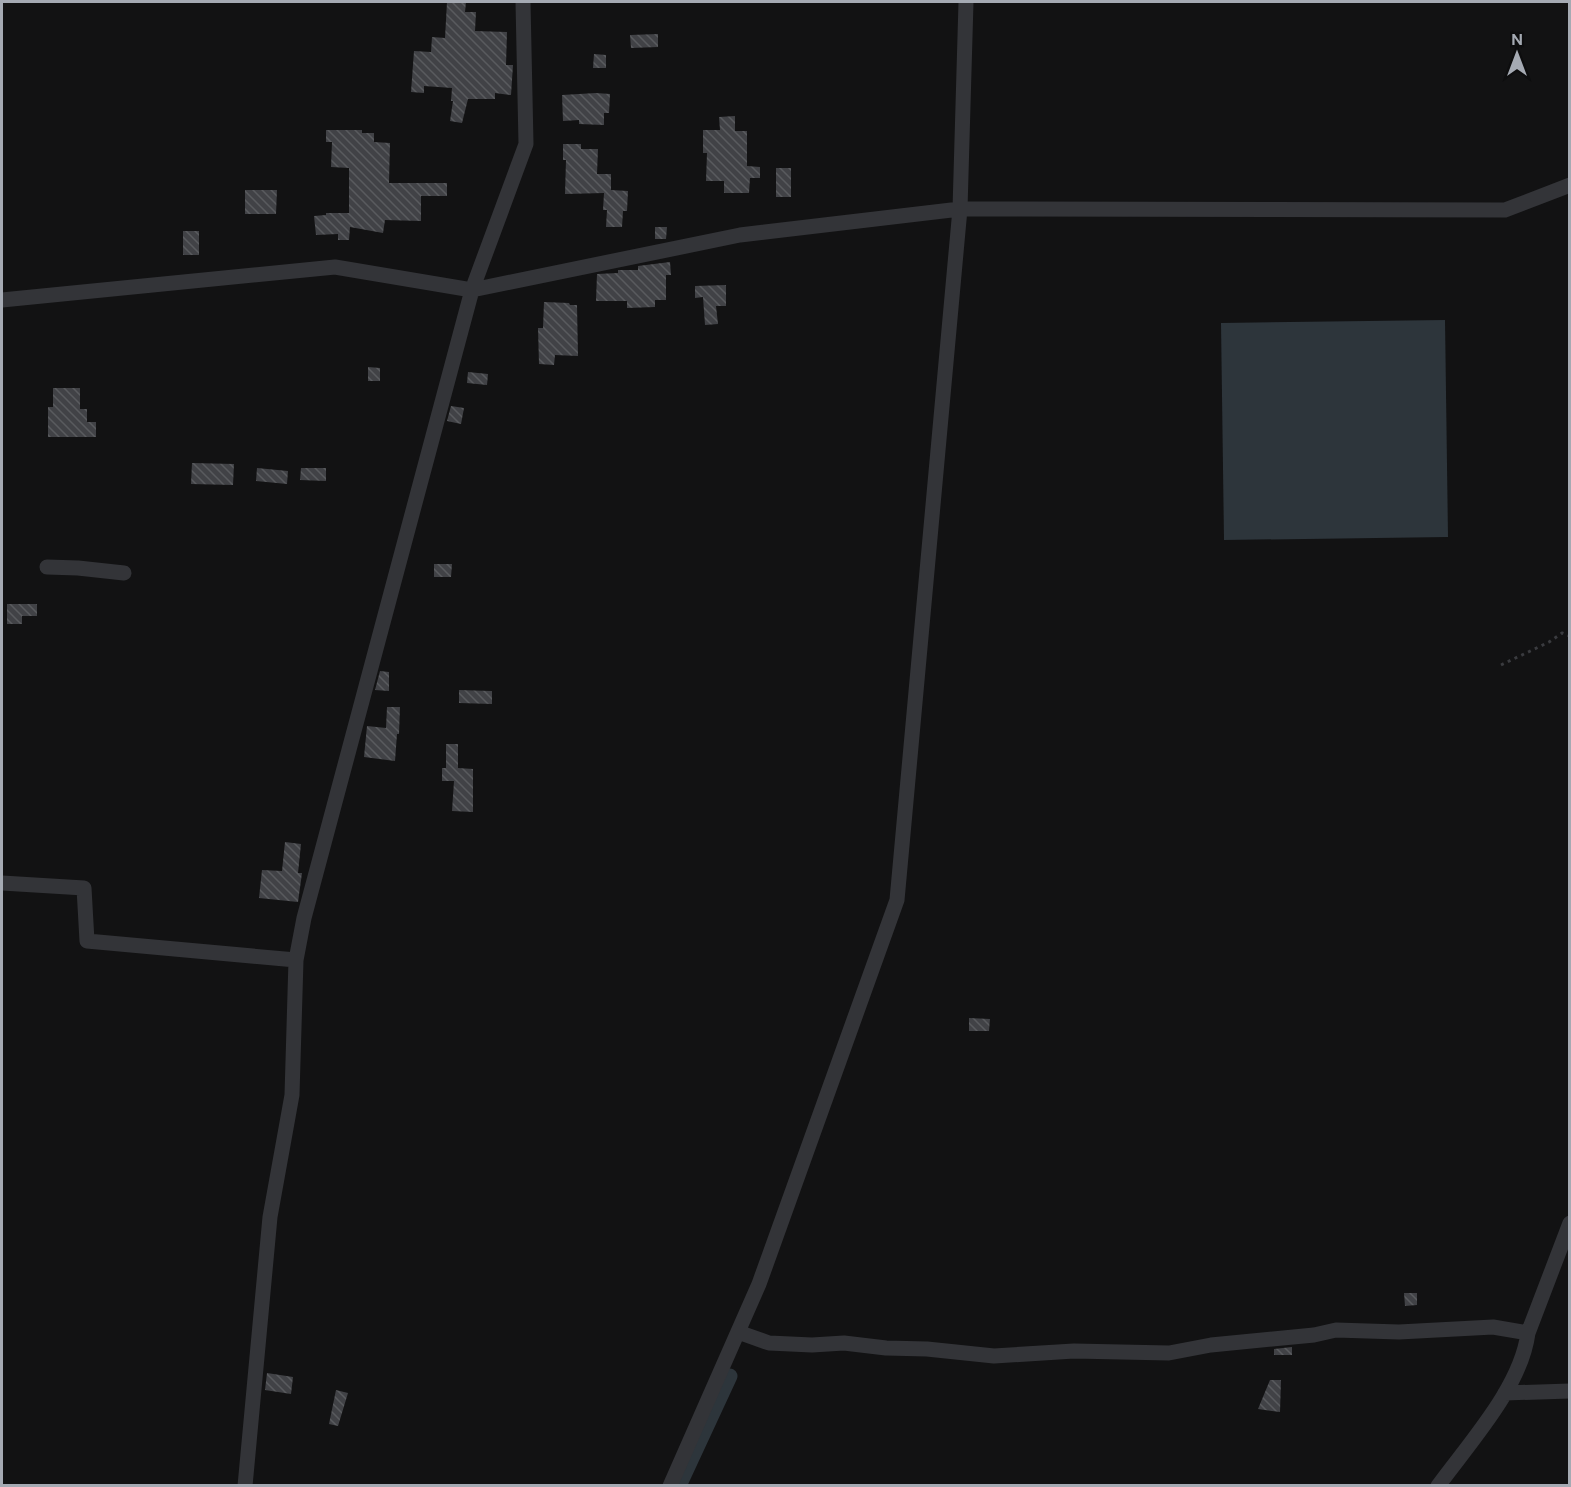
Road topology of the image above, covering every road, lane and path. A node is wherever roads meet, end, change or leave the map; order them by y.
1 (523, 2) edge
2 (966, 2) edge
3 (1569, 185) edge
4 (960, 209) junction
5 (472, 290) junction
6 (2, 300) edge
7 (47, 567) dead end
8 (124, 573) dead end
9 (1569, 636) edge
10 (1501, 665) dead end
11 (2, 883) edge
12 (296, 960) junction
13 (1569, 1223) edge
14 (738, 1332) junction
15 (1528, 1333) junction
16 (1569, 1391) edge
17 (1505, 1393) junction
18 (245, 1485) edge
19 (670, 1485) edge
20 (1438, 1485) edge

1 - 5 street
2 - 4 street
3 - 4 street
4 - 5 street
4 - 14 street
5 - 6 street
5 - 12 street
7 - 8 street
9 - 10 path
11 - 12 street
12 - 18 street
13 - 15 street
14 - 15 street
14 - 19 street
15 - 17 street
16 - 17 street
17 - 20 street

